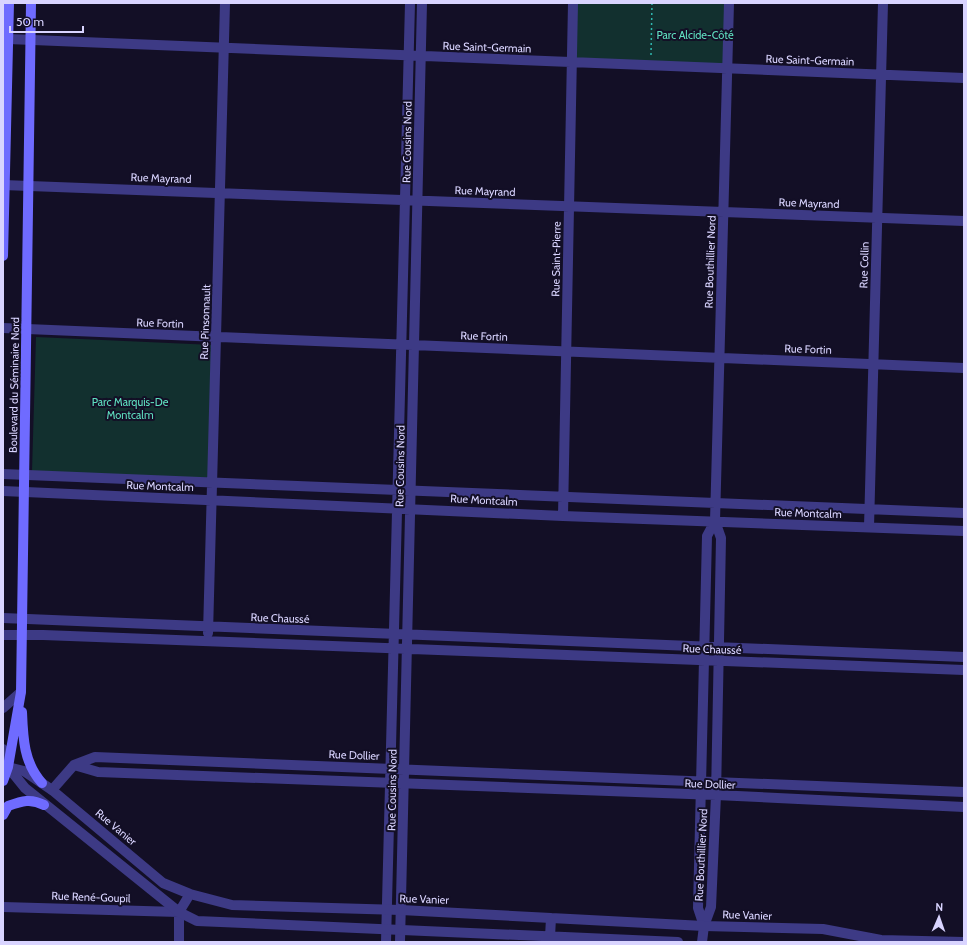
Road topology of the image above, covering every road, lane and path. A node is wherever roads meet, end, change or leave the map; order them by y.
1 (9, 3) edge
2 (32, 3) edge
3 (225, 3) edge
4 (410, 3) edge
5 (422, 3) edge
6 (573, 3) edge
7 (652, 3) edge
8 (729, 3) edge
9 (883, 3) edge
10 (5, 39) edge
11 (31, 40) junction
12 (225, 48) junction
13 (409, 56) junction
14 (421, 56) junction
15 (572, 62) junction
16 (650, 65) junction
17 (727, 68) junction
18 (881, 75) junction
19 (964, 78) edge
20 (4, 184) edge
21 (29, 185) junction
22 (220, 192) junction
23 (405, 200) junction
24 (418, 200) junction
25 (569, 206) junction
26 (724, 212) junction
27 (877, 218) junction
28 (964, 221) edge
29 (3, 256) edge
30 (3, 328) edge
31 (27, 329) junction
32 (216, 337) junction
33 (402, 345) junction
34 (414, 345) junction
35 (566, 352) junction
36 (720, 358) junction
37 (873, 364) junction
38 (964, 368) edge
39 (3, 474) edge
40 (25, 475) junction
41 (212, 482) junction
42 (398, 489) junction
43 (411, 490) junction
44 (3, 491) edge
45 (24, 493) junction
46 (563, 496) junction
47 (212, 500) junction
48 (716, 503) junction
49 (397, 508) junction
50 (870, 508) junction
51 (411, 509) junction
52 (964, 513) edge
53 (562, 516) junction
54 (715, 522) junction
55 (869, 527) junction
56 (964, 530) edge
57 (3, 618) edge
58 (22, 619) junction
59 (208, 627) junction
60 (394, 634) junction
61 (408, 634) junction
62 (3, 635) edge
63 (22, 635) junction
64 (557, 639) junction
65 (208, 641) junction
66 (704, 646) junction
67 (394, 647) junction
68 (718, 647) junction
69 (408, 648) junction
70 (868, 652) junction
71 (556, 655) junction
72 (964, 657) edge
73 (704, 660) junction
74 (719, 661) junction
75 (867, 667) junction
76 (964, 670) edge
77 (21, 692) junction
78 (3, 708) edge
79 (3, 749) edge
80 (200, 761) junction
81 (74, 765) junction
82 (6, 768) edge
83 (390, 768) junction
84 (405, 769) junction
85 (200, 776) junction
86 (555, 776) junction
87 (3, 781) edge
88 (700, 781) junction
89 (390, 782) junction
90 (715, 782) junction
91 (42, 783) junction
92 (404, 783) junction
93 (864, 788) junction
94 (554, 789) junction
95 (52, 790) junction
96 (964, 792) edge
97 (716, 795) junction
98 (700, 796) junction
99 (865, 802) junction
100 (44, 805) junction
101 (964, 807) edge
102 (3, 815) edge
103 (190, 894) junction
104 (3, 907) edge
105 (387, 910) junction
106 (401, 910) junction
107 (179, 912) junction
108 (552, 918) junction
109 (704, 926) junction
110 (386, 929) junction
111 (401, 930) junction
112 (550, 937) junction
113 (881, 940) junction
114 (178, 942) edge
115 (386, 942) edge
116 (400, 942) edge
117 (678, 942) edge
118 (702, 942) edge
119 (866, 942) edge
120 (964, 942) edge

1 - 10 main road
2 - 11 main road, Boulevard du Séminaire Nord
3 - 12 street, Rue Pinsonnault
4 - 13 street, Rue Cousins Nord
5 - 14 street, Rue Cousins Nord
6 - 15 street, Rue Saint-Pierre
7 - 16 path
8 - 17 street, Rue Bouthillier Nord
9 - 18 street, Rue Collin
10 - 11 street, Rue Saint-Germain
10 - 20 main road
11 - 12 street, Rue Saint-Germain
11 - 21 main road, Boulevard du Séminaire Nord
12 - 13 street, Rue Saint-Germain
12 - 22 street, Rue Pinsonnault
13 - 14 street, Rue Saint-Germain
13 - 23 street, Rue Cousins Nord
14 - 15 street, Rue Saint-Germain
14 - 24 street, Rue Cousins Nord
15 - 16 street, Rue Saint-Germain
15 - 25 street, Rue Saint-Pierre
16 - 17 street, Rue Saint-Germain
17 - 18 street, Rue Saint-Germain
17 - 26 street, Rue Bouthillier Nord
18 - 19 street, Rue Saint-Germain
18 - 27 street, Rue Collin
20 - 21 street, Rue Mayrand
20 - 29 main road
21 - 22 street, Rue Mayrand
21 - 31 main road, Boulevard du Séminaire Nord
22 - 23 street, Rue Mayrand
22 - 32 street, Rue Pinsonnault
23 - 24 street, Rue Mayrand
23 - 33 street, Rue Cousins Nord
24 - 25 street, Rue Mayrand
24 - 34 street, Rue Cousins Nord
25 - 26 street, Rue Mayrand
25 - 35 street, Rue Saint-Pierre
26 - 27 street, Rue Mayrand
26 - 36 street, Rue Bouthillier Nord
27 - 28 street, Rue Mayrand
27 - 37 street, Rue Collin
30 - 31 street, Rue Fortin
31 - 32 street, Rue Fortin
31 - 40 main road, Boulevard du Séminaire Nord
32 - 33 street, Rue Fortin
32 - 41 street, Rue Pinsonnault
33 - 34 street, Rue Fortin
33 - 42 street, Rue Cousins Nord
34 - 35 street, Rue Fortin
34 - 43 street, Rue Cousins Nord
35 - 36 street, Rue Fortin
35 - 46 street, Rue Saint-Pierre
36 - 37 street, Rue Fortin
36 - 48 street, Rue Bouthillier Nord
37 - 38 street, Rue Fortin
37 - 50 street, Rue Collin
39 - 40 street, Rue Montcalm
40 - 41 street, Rue Montcalm
40 - 45 main road, Boulevard du Séminaire Nord
41 - 42 street, Rue Montcalm
41 - 47 street, Rue Pinsonnault
42 - 43 street, Rue Montcalm
42 - 49 street, Rue Cousins Nord
43 - 46 street, Rue Montcalm
43 - 51 street, Rue Cousins Nord
44 - 45 street, Rue Montcalm
45 - 47 street, Rue Montcalm
45 - 58 main road, Boulevard du Séminaire Nord
46 - 48 street, Rue Montcalm
46 - 53 street, Rue Saint-Pierre
47 - 49 street, Rue Montcalm
47 - 59 street, Rue Pinsonnault
48 - 50 street, Rue Montcalm
48 - 54 street, Rue Bouthillier Nord
49 - 51 street, Rue Montcalm
49 - 60 street, Rue Cousins Nord
50 - 52 street, Rue Montcalm
50 - 55 street, Rue Collin
51 - 53 street, Rue Montcalm
51 - 61 street, Rue Cousins Nord
53 - 54 street, Rue Montcalm
54 - 55 street, Rue Montcalm
54 - 66 street, Rue Bouthillier Nord
54 - 68 street, Rue Bouthillier Nord
55 - 56 street, Rue Montcalm
57 - 58 street, Rue Chaussé
58 - 59 street, Rue Chaussé
58 - 63 main road, Boulevard du Séminaire Nord
59 - 60 street, Rue Chaussé
59 - 65 street, Rue Pinsonnault
60 - 61 street, Rue Chaussé
60 - 67 street, Rue Cousins Nord
61 - 64 street, Rue Chaussé
61 - 69 street, Rue Cousins Nord
62 - 63 street, Rue Chaussé
63 - 65 street, Rue Chaussé
63 - 77 main road, Boulevard du Séminaire Nord
64 - 66 street, Rue Chaussé
64 - 71 street
65 - 67 street, Rue Chaussé
66 - 68 street, Rue Chaussé
66 - 73 street, Rue Bouthillier Nord
67 - 69 street, Rue Chaussé
67 - 83 street, Rue Cousins Nord
68 - 70 street, Rue Chaussé
68 - 74 street, Rue Bouthillier Nord
69 - 71 street, Rue Chaussé
69 - 84 street, Rue Cousins Nord
70 - 72 street, Rue Chaussé
70 - 75 street
71 - 73 street, Rue Chaussé
73 - 74 street, Rue Chaussé
73 - 88 street, Rue Bouthillier Nord
74 - 75 street, Rue Chaussé
74 - 90 street, Rue Bouthillier Nord
75 - 76 street, Rue Chaussé
77 - 78 street
77 - 82 main road, Boulevard du Séminaire Nord
77 - 91 main road
79 - 82 street
80 - 81 street, Rue Dollier
80 - 83 street, Rue Dollier
80 - 85 street
81 - 85 street, Rue Dollier
81 - 95 street, Rue Dollier
82 - 87 main road, Boulevard du Séminaire Nord
82 - 91 street, Rue Vanier
82 - 100 street
83 - 84 street, Rue Dollier
83 - 89 street, Rue Cousins Nord
84 - 86 street, Rue Dollier
84 - 92 street, Rue Cousins Nord
85 - 89 street, Rue Dollier
86 - 88 street, Rue Dollier
86 - 94 street
88 - 90 street, Rue Dollier
88 - 98 street, Rue Bouthillier Nord
89 - 92 street, Rue Dollier
89 - 105 street, Rue Cousins Nord
90 - 93 street, Rue Dollier
90 - 97 street, Rue Bouthillier Nord
91 - 95 street, Rue Vanier
92 - 94 street, Rue Dollier
92 - 106 street, Rue Cousins Nord
93 - 96 street, Rue Dollier
93 - 99 street
94 - 98 street, Rue Dollier
95 - 103 street, Rue Vanier
97 - 98 street, Rue Dollier
97 - 99 street, Rue Dollier
97 - 109 street, Rue Bouthillier Nord
98 - 109 street, Rue Bouthillier Nord
99 - 101 street, Rue Dollier
100 - 102 main road
100 - 107 street
103 - 105 street, Rue Vanier
103 - 107 street
104 - 107 street, Rue René-Goupil
105 - 106 street, Rue Vanier
105 - 110 street, Rue Cousins Nord
106 - 108 street, Rue Vanier
106 - 111 street, Rue Cousins Nord
107 - 110 street
107 - 114 street
108 - 109 street, Rue Vanier
108 - 112 street
109 - 113 street, Rue Vanier
109 - 118 street
110 - 111 street
110 - 115 street, Rue Cousins Nord
111 - 112 street
111 - 116 street, Rue Cousins Nord
112 - 117 street
113 - 119 street, Rue Vanier
113 - 120 street, Rue Vanier

